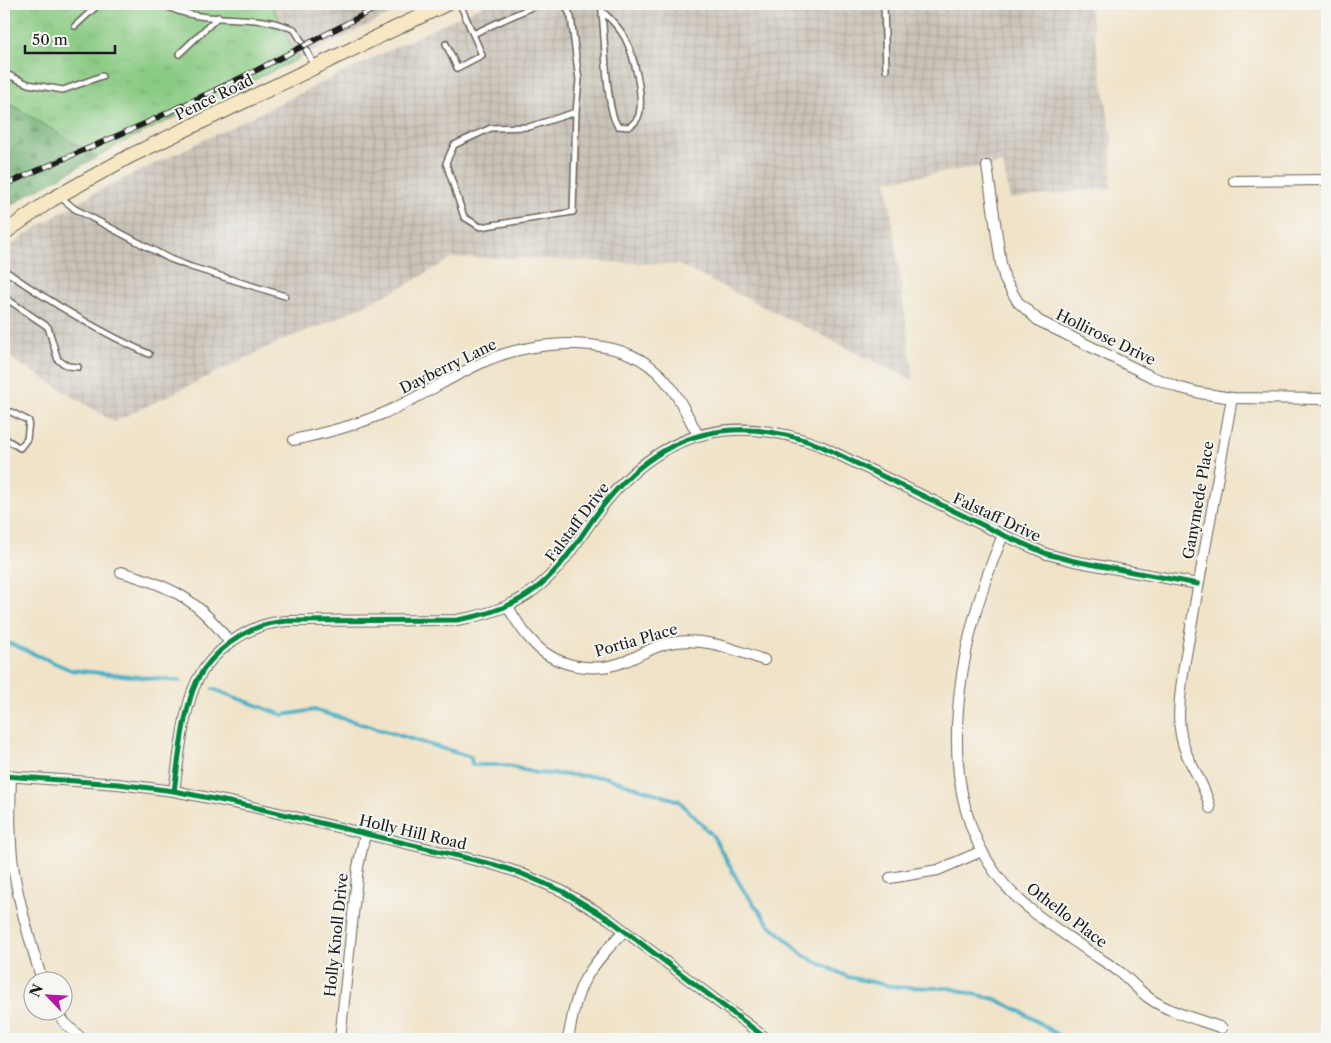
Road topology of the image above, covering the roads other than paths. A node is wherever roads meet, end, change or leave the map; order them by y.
1 (99, 4) edge
2 (163, 4) edge
3 (446, 4) edge
4 (460, 4) edge
5 (566, 4) edge
6 (601, 4) edge
7 (884, 4) edge
8 (536, 5) edge
9 (602, 12) junction
10 (218, 17) junction
11 (75, 26) dead end
12 (473, 34) junction
13 (446, 44) dead end
14 (179, 54) dead end
15 (315, 68) junction
16 (886, 70) dead end
17 (4, 74) edge
18 (102, 76) dead end
19 (576, 112) junction
20 (987, 166) dead end
21 (1327, 180) edge
22 (1234, 181) dead end
23 (59, 196) junction
24 (4, 233) edge
25 (4, 270) edge
26 (285, 296) dead end
27 (4, 297) edge
28 (149, 354) dead end
29 (78, 367) dead end
30 (1232, 398) junction
31 (1327, 399) edge
32 (4, 412) edge
33 (698, 435) junction
34 (4, 438) edge
35 (294, 440) dead end
36 (1003, 535) junction
37 (121, 572) dead end
38 (1198, 584) junction
39 (508, 607) junction
40 (230, 643) junction
41 (764, 660) dead end
42 (7, 776) edge
43 (174, 791) junction
44 (1210, 808) dead end
45 (364, 834) junction
46 (982, 850) junction
47 (890, 878) dead end
48 (624, 930) junction
49 (39, 970) edge
50 (63, 1020) edge
51 (1222, 1028) dead end
52 (82, 1039) edge
53 (340, 1039) edge
54 (568, 1039) edge
55 (767, 1039) edge

1 - 11 lane
2 - 10 lane
3 - 15 street, Pence Road
4 - 12 lane
5 - 19 lane
6 - 9 lane
7 - 16 lane
8 - 12 lane
9 - 9 lane
10 - 14 lane
10 - 15 lane
12 - 13 lane
15 - 23 street, Pence Road
17 - 18 lane
19 - 19 lane
20 - 30 street, Hollirose Drive
21 - 22 street
23 - 24 street, Pence Road
23 - 26 lane
25 - 28 lane
27 - 29 lane
30 - 31 street, Hollirose Drive
30 - 38 street, Ganymede Place
32 - 34 lane
33 - 35 street, Dayberry Lane
33 - 36 street, Falstaff Drive
33 - 39 street, Falstaff Drive
36 - 38 street, Falstaff Drive
36 - 46 street, Othello Place
37 - 40 street
38 - 44 street, Ganymede Place
39 - 40 street, Falstaff Drive
39 - 41 street, Portia Place
40 - 43 street, Falstaff Drive
42 - 43 street, Holly Hill Road
42 - 49 street
43 - 45 street, Holly Hill Road
45 - 48 street, Holly Hill Road
45 - 53 street, Holly Knoll Drive
46 - 47 street
46 - 51 street, Othello Place
48 - 54 street
48 - 55 street, Holly Hill Road
50 - 52 street

